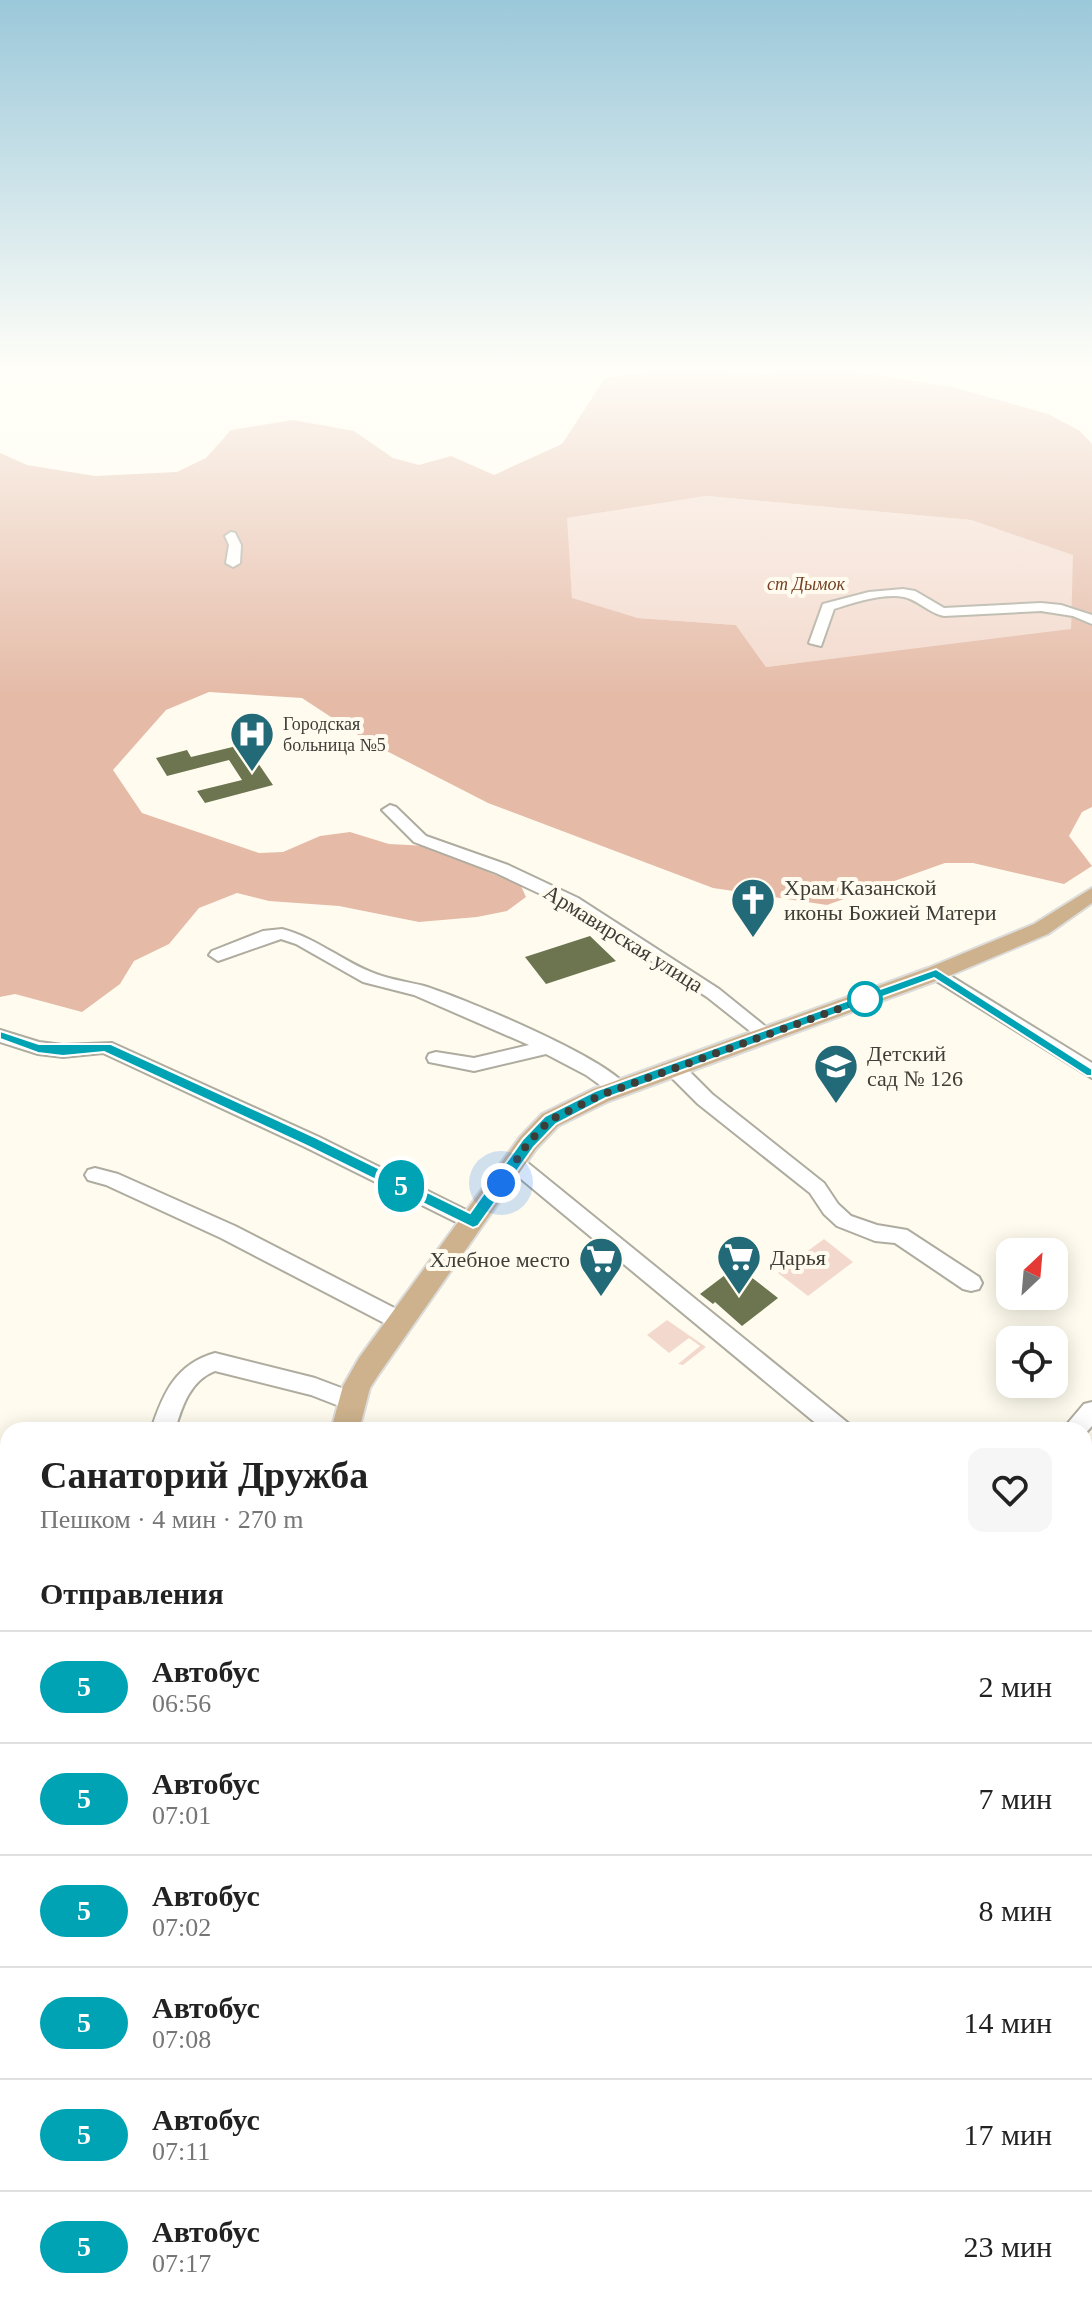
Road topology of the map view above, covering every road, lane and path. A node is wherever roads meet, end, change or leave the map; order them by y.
1 (231, 536) dead end
2 (233, 563) dead end
3 (1092, 620) edge
4 (816, 643) dead end
5 (390, 810) dead end
6 (1092, 894) edge
7 (218, 955) dead end
8 (936, 973) junction
9 (767, 1035) junction
10 (0, 1036) edge
11 (546, 1047) junction
12 (436, 1058) dead end
13 (674, 1068) junction
14 (1092, 1072) edge
15 (618, 1088) junction
16 (516, 1164) junction
17 (95, 1175) dead end
18 (473, 1222) junction
19 (971, 1283) dead end
20 (400, 1321) junction
21 (352, 1402) junction
22 (165, 1422) edge
23 (347, 1422) edge
24 (830, 1422) edge

1 - 2 street
3 - 4 street
5 - 9 street, Армавирская улица
6 - 8 main road
7 - 11 street
8 - 9 main road
8 - 14 street
9 - 13 main road
10 - 18 street
11 - 12 street
11 - 15 street
13 - 15 main road
13 - 19 street
15 - 16 main road
16 - 18 main road
16 - 24 street
17 - 20 street
18 - 20 main road
20 - 21 main road
21 - 22 street
21 - 23 main road

